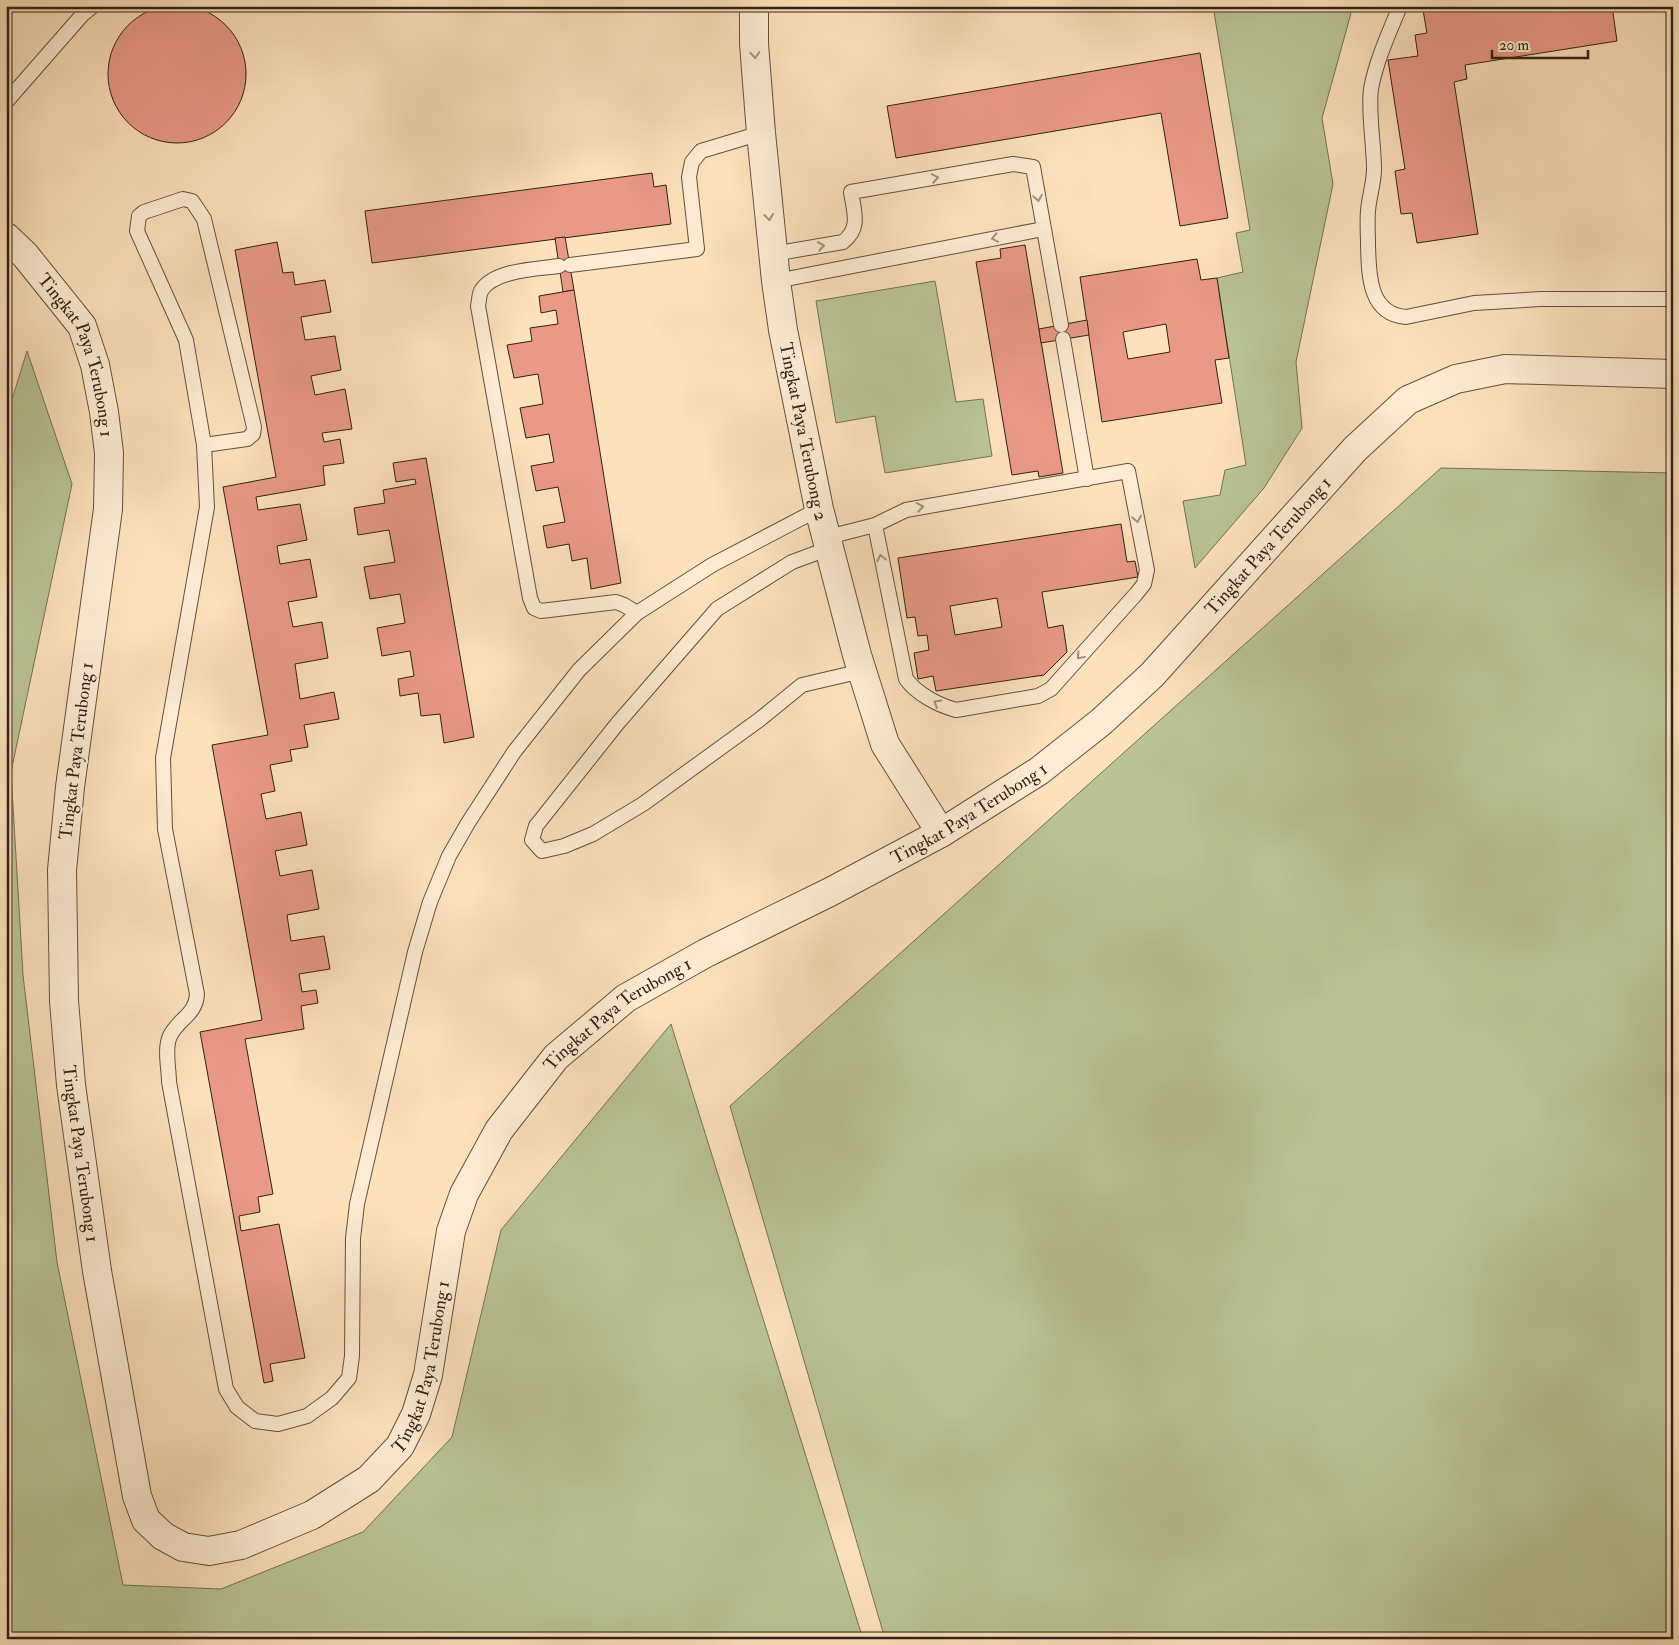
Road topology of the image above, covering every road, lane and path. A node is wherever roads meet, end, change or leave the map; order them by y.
1 (93, 6) edge
2 (754, 6) edge
3 (1400, 6) edge
4 (6, 102) edge
5 (761, 133) junction
6 (1043, 229) junction
7 (6, 237) edge
8 (773, 254) junction
9 (776, 281) junction
10 (1673, 299) edge
11 (1061, 325) dead end
12 (1063, 339) dead end
13 (1673, 374) edge
14 (204, 445) junction
15 (1086, 478) junction
16 (819, 509) junction
17 (874, 525) junction
18 (829, 543) junction
19 (637, 613) junction
20 (862, 671) junction
21 (941, 833) junction

1 - 4 lane
2 -> 5 street, Tingkat Paya Terubong 2
3 - 10 lane
5 -> 8 street, Tingkat Paya Terubong 2
5 - 19 lane
8 -> 6 lane
6 -> 9 lane
6 - 11 lane
7 - 21 street, Tingkat Paya Terubong 1
8 - 9 street, Tingkat Paya Terubong 2
9 - 16 street, Tingkat Paya Terubong 2
12 - 15 lane
13 - 21 street, Tingkat Paya Terubong 1
14 - 14 lane
14 - 19 lane
17 -> 15 lane
15 -> 17 lane
16 - 18 street, Tingkat Paya Terubong 2
16 - 19 lane
17 - 18 lane
18 - 20 street, Tingkat Paya Terubong 2
18 - 20 lane
20 - 21 street, Tingkat Paya Terubong 2

